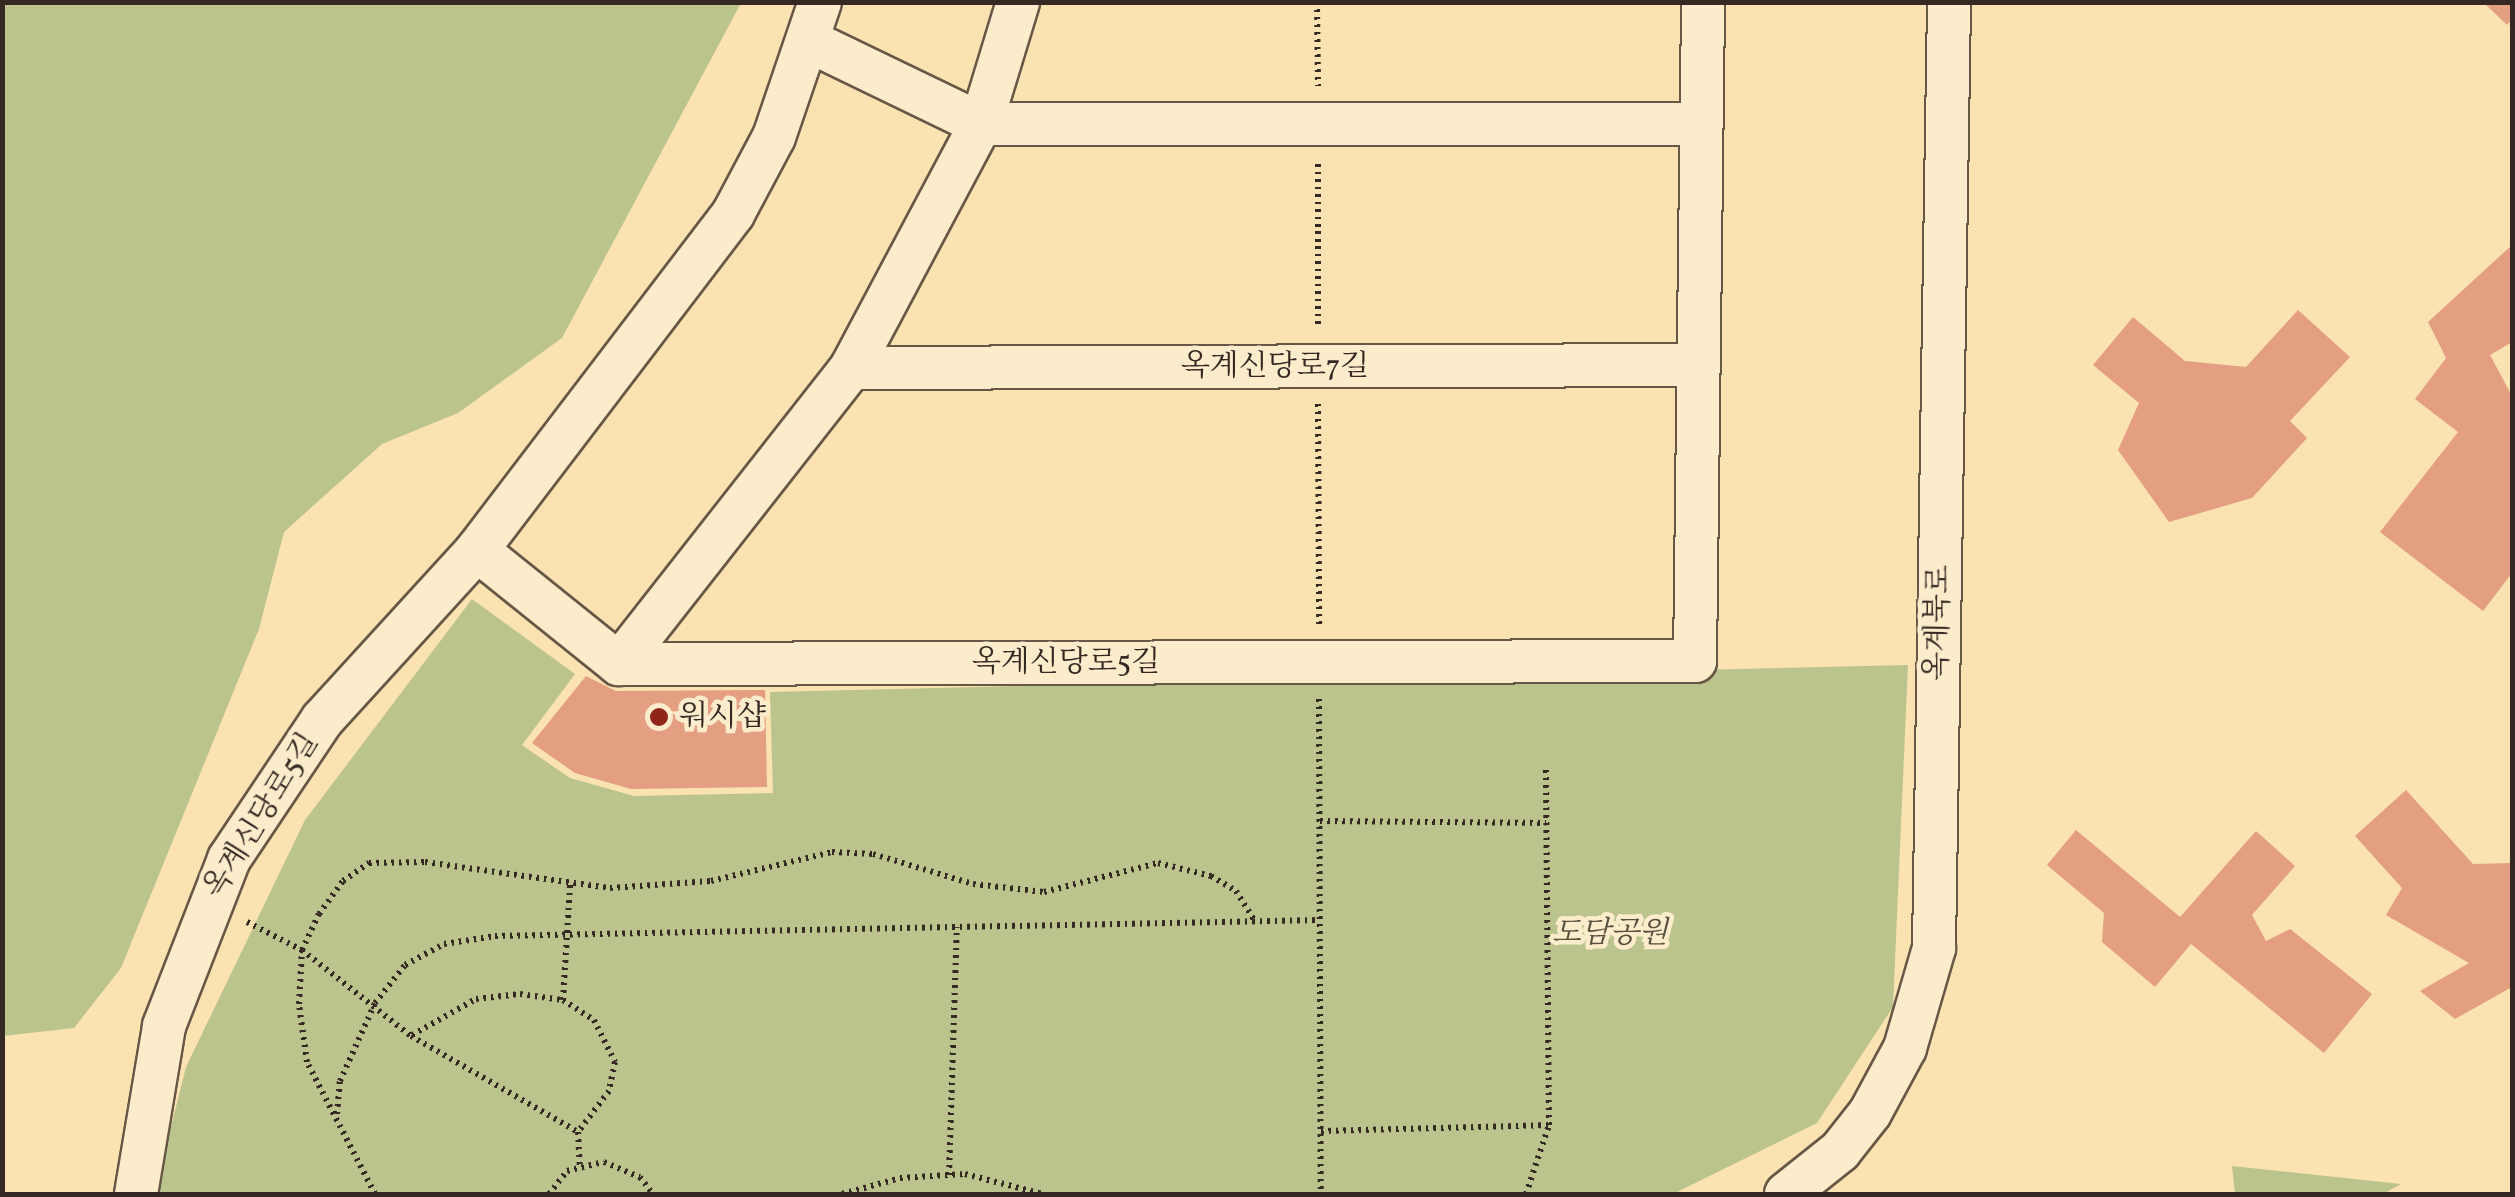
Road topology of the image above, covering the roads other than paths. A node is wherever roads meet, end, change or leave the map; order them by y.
1 (1018, 2) edge
2 (1703, 2) edge
3 (1949, 2) edge
4 (815, 22) edge
5 (980, 124) junction
6 (1702, 124) junction
7 (1699, 365) junction
8 (851, 368) junction
9 (477, 550) junction
10 (620, 664) junction
11 (136, 1194) edge
12 (1786, 1194) edge

1 - 5 street
2 - 6 street
3 - 12 street, 옥계북로
4 - 5 street, 옥계신당로5길
4 - 9 street, 옥계신당로5길
5 - 6 street, 옥계신당로5길
5 - 8 street
6 - 7 street
7 - 8 street, 옥계신당로7길
7 - 10 street, 옥계신당로5길
8 - 10 street
9 - 10 street
9 - 11 street, 옥계신당로5길

